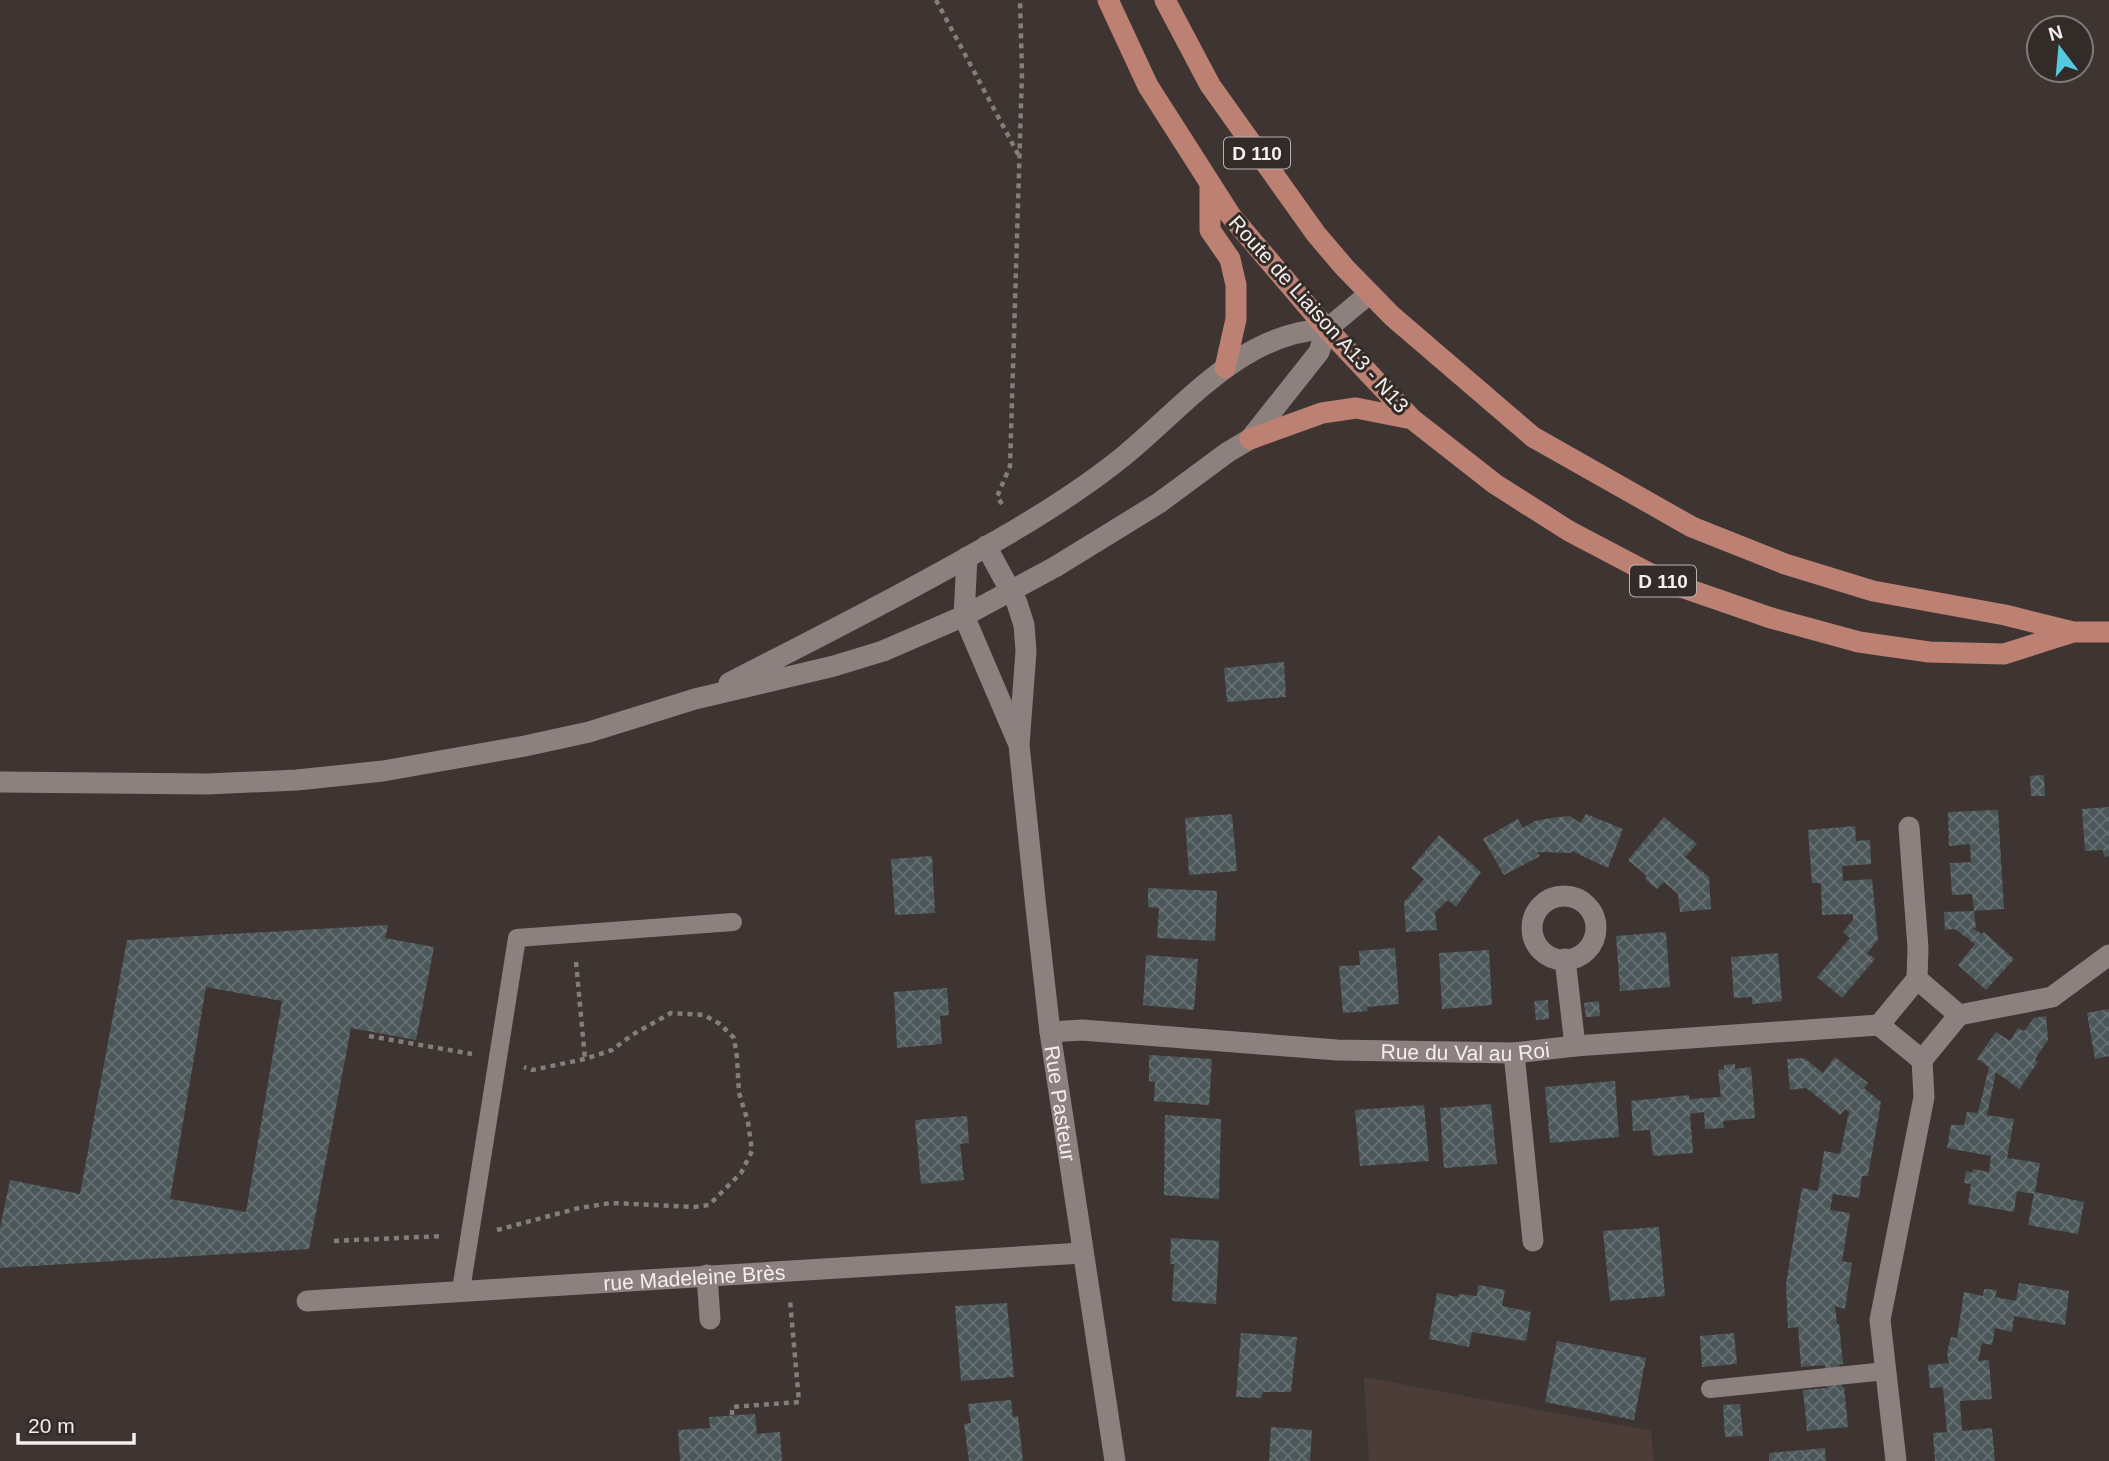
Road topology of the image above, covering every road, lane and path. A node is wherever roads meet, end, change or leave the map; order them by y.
1 (936, 0) edge
2 (1020, 0) edge
3 (1108, 0) edge
4 (1165, 0) edge
5 (1019, 156) junction
6 (1210, 185) junction
7 (1369, 294) junction
8 (1327, 329) junction
9 (1225, 368) junction
10 (1412, 419) junction
11 (1250, 439) junction
12 (1016, 529) junction
13 (986, 546) junction
14 (967, 557) junction
15 (1011, 591) junction
16 (964, 616) junction
17 (2073, 632) junction
18 (2109, 632) edge
19 (695, 699) junction
20 (1019, 745) junction
21 (0, 782) edge
22 (1909, 827) dead end
23 (733, 922) dead end
24 (574, 934) junction
25 (2109, 955) edge
26 (1566, 959) dead end
27 (1917, 979) junction
28 (1959, 1015) junction
29 (1879, 1026) junction
30 (1050, 1032) junction
31 (369, 1036) dead end
32 (1575, 1046) junction
33 (1514, 1053) junction
34 (498, 1059) junction
35 (585, 1059) junction
36 (1922, 1060) junction
37 (471, 1232) junction
38 (334, 1241) dead end
39 (1533, 1241) dead end
40 (1082, 1253) junction
41 (787, 1271) junction
42 (707, 1275) junction
43 (461, 1290) junction
44 (307, 1301) dead end
45 (710, 1319) dead end
46 (1886, 1371) junction
47 (1710, 1389) dead end
48 (732, 1415) dead end
49 (1115, 1461) edge
50 (1896, 1461) edge

1 - 5 path
2 - 5 path
3 - 6 main road, Route de Liaison A13 - N13 / D 110
4 - 7 main road, D 110
5 - 12 path
6 - 8 main road, Route de Liaison A13 - N13 / D 110
6 - 9 main road, D 110
7 - 8 street, D 110
7 - 17 main road, D 110
8 - 9 street, D 110
8 - 10 main road, Route de Liaison A13 - N13 / D 110
8 - 11 street, D 110
9 - 12 street, D 110
10 - 11 main road, D 110
10 - 17 main road, Route de Liaison A13 - N13 / D 110
11 - 15 street, D 110
12 - 13 street, D 110
13 - 14 street, D 110
13 - 15 street, Rue Pasteur
14 - 16 street, Rue Pasteur
14 - 19 street, D 110
15 - 16 street, D 110
15 - 20 street, Rue Pasteur
16 - 19 street, D 110
16 - 20 street, Rue Pasteur
17 - 18 main road, D 110
19 - 21 street, D 110
20 - 30 street, Rue Pasteur
22 - 27 street
23 - 24 lane
24 - 34 lane
24 - 35 path
25 - 28 street
26 - 32 street
27 - 28 street
27 - 29 street
28 - 36 street
29 - 32 street, Rue du Val au Roi
29 - 36 street
30 - 33 street, Rue du Val au Roi
30 - 40 street, Rue Pasteur
31 - 34 path
32 - 33 street, Rue du Val au Roi
33 - 39 street
34 - 35 path
34 - 37 lane
35 - 37 path
36 - 46 street
37 - 38 path
37 - 43 lane
40 - 41 street, rue Madeleine Brès
40 - 49 street, Rue Pasteur
41 - 42 street, rue Madeleine Brès
41 - 48 path
42 - 43 street, rue Madeleine Brès
42 - 45 street
43 - 44 street, rue Madeleine Brès
46 - 47 lane
46 - 50 street

